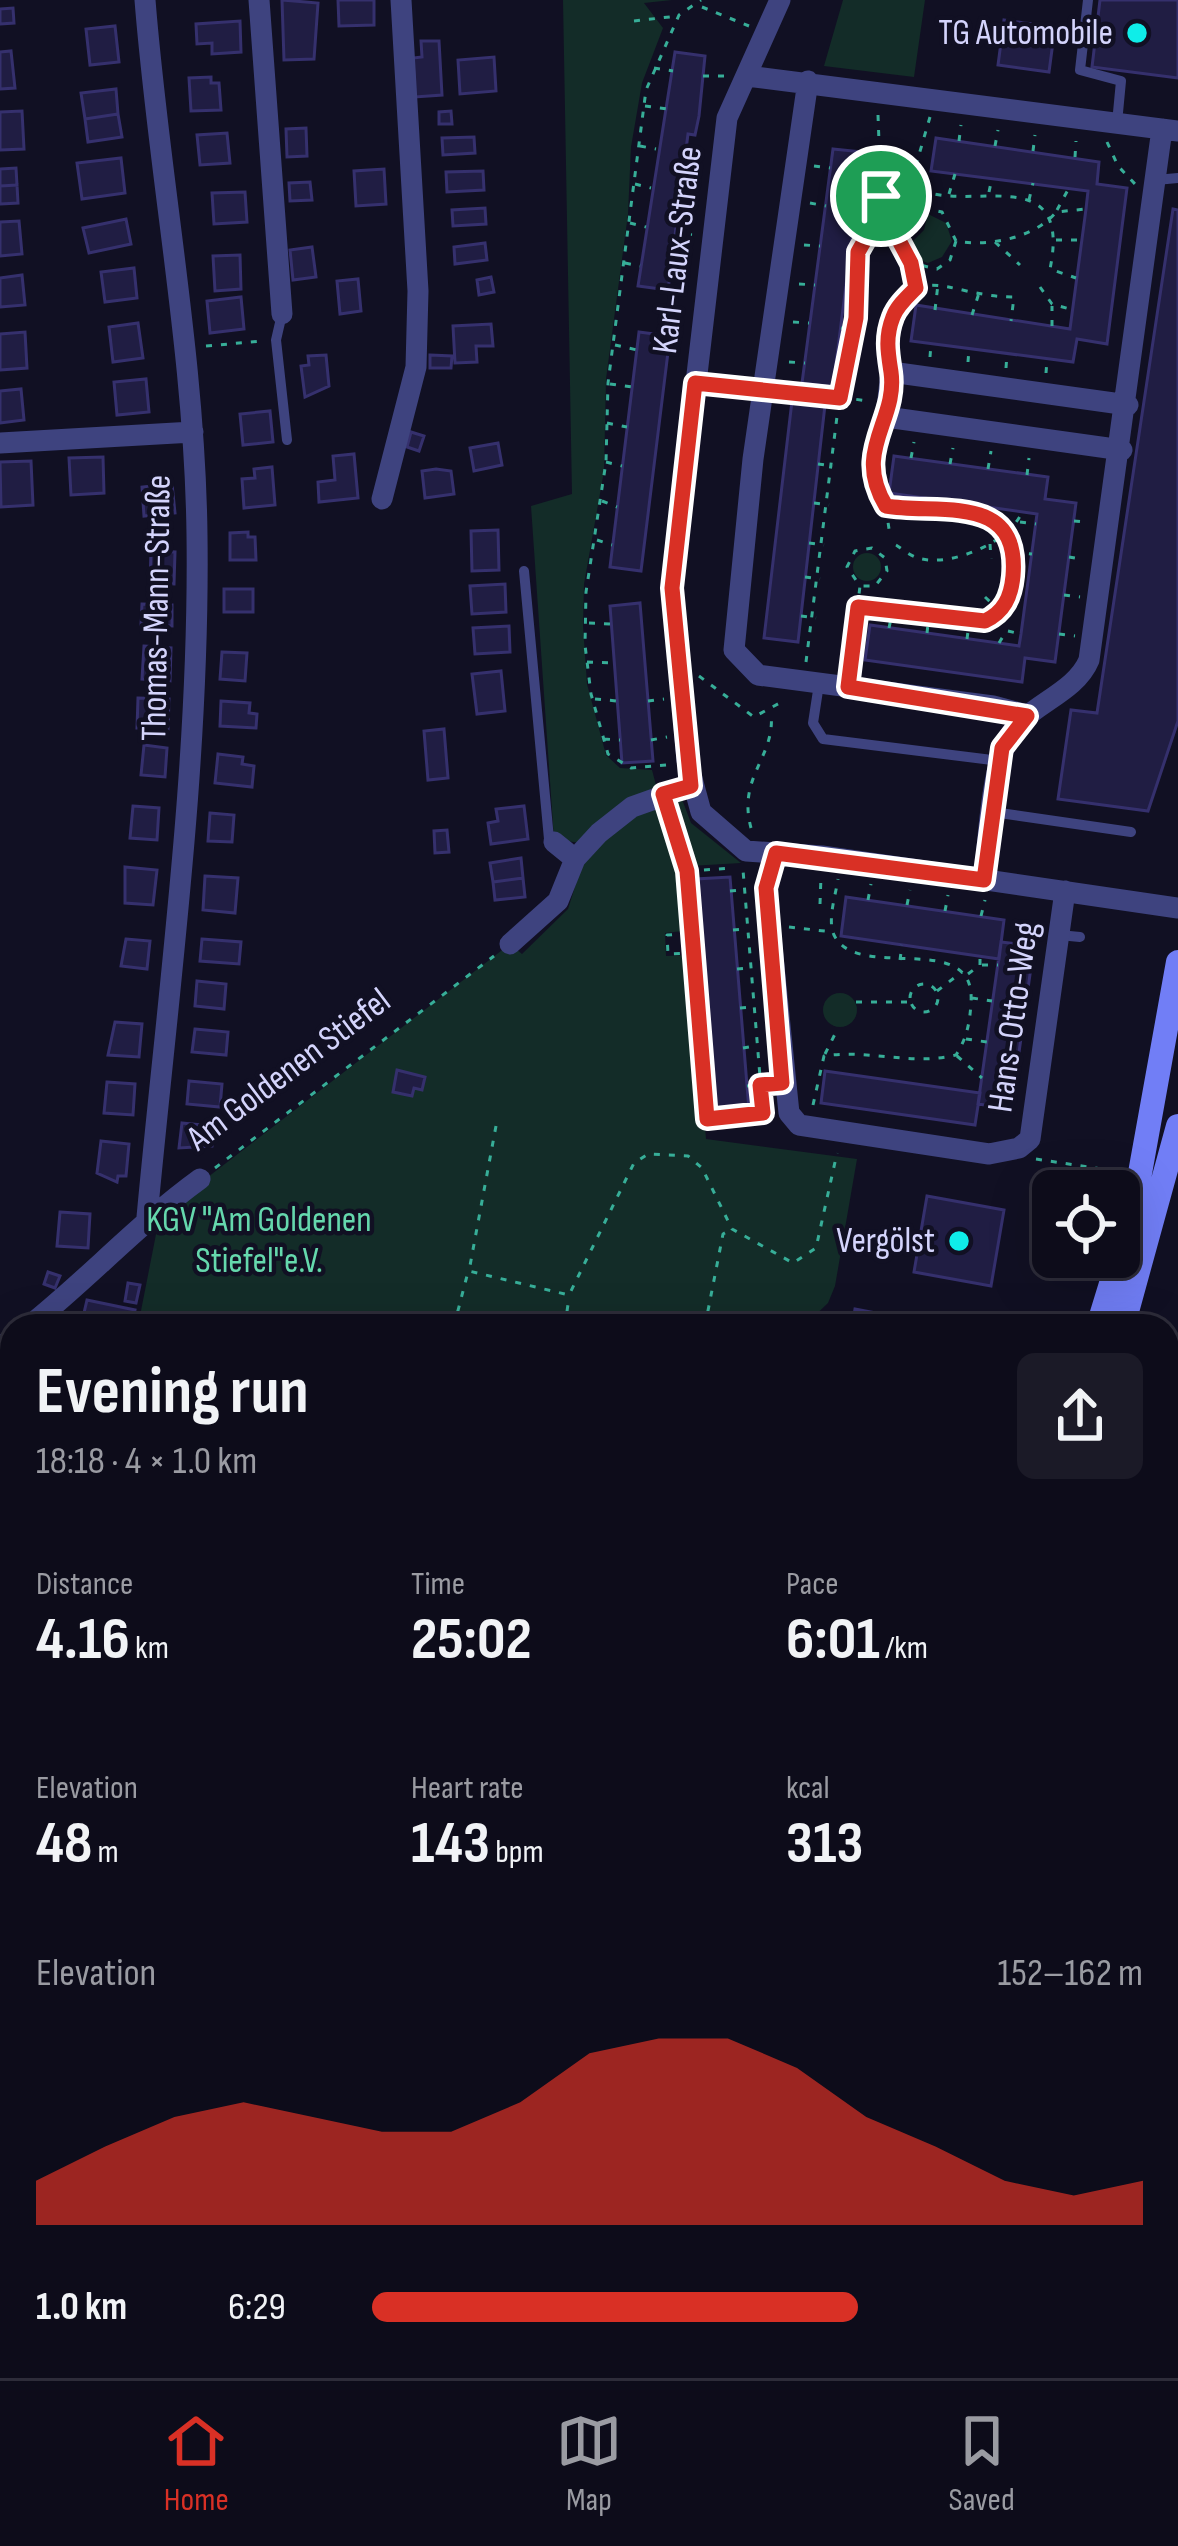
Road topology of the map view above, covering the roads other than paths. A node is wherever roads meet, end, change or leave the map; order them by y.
1 (145, 0) edge
2 (259, 0) edge
3 (401, 0) edge
4 (780, 0) edge
5 (1088, 0) edge
6 (747, 76) junction
7 (808, 81) junction
8 (1108, 122) junction
9 (1170, 130) edge
10 (1162, 187) edge
11 (282, 314) joint
12 (1128, 405) junction
13 (193, 432) junction
14 (287, 440) dead end
15 (0, 443) edge
16 (1122, 450) junction
17 (382, 499) dead end
18 (524, 571) dead end
19 (820, 683) junction
20 (1027, 716) junction
21 (1000, 761) junction
22 (691, 786) junction
23 (993, 812) junction
24 (1131, 832) dead end
25 (554, 842) joint
26 (768, 852) junction
27 (574, 859) junction
28 (985, 888) junction
29 (1065, 891) junction
30 (1178, 908) edge
31 (510, 944) road end
32 (1178, 962) edge
33 (1178, 1126) edge
34 (200, 1179) road end
35 (147, 1217) junction
36 (44, 1314) edge
37 (1102, 1314) edge
38 (1126, 1314) edge

1 - 13 street, Thomas-Mann-Straße
2 - 11 street
3 - 17 street
4 - 6 street, Karl-Laux-Straße
5 - 8 lane
6 - 7 street
6 - 22 street, Karl-Laux-Straße
7 - 8 street
7 - 19 street
8 - 9 street
9 - 10 street
10 - 12 street
11 - 14 lane
12 - 16 street
12 - 16 street
13 - 15 street
13 - 35 street, Thomas-Mann-Straße
16 - 20 street
18 - 25 lane
19 - 20 street
19 - 21 lane
20 - 21 street
21 - 23 street
22 - 26 street, Karl-Laux-Straße
22 - 27 street
23 - 24 lane
23 - 28 street
25 - 27 street
26 - 28 street, Karl-Laux-Straße
26 - 29 street, Hans-Otto-Weg
27 - 31 street
28 - 29 street, Karl-Laux-Straße
29 - 30 street, Karl-Laux-Straße
32 - 37 main road
33 - 38 main road
34 - 35 street, Am Goldenen Stiefel
35 - 36 street, Am Goldenen Stiefel

